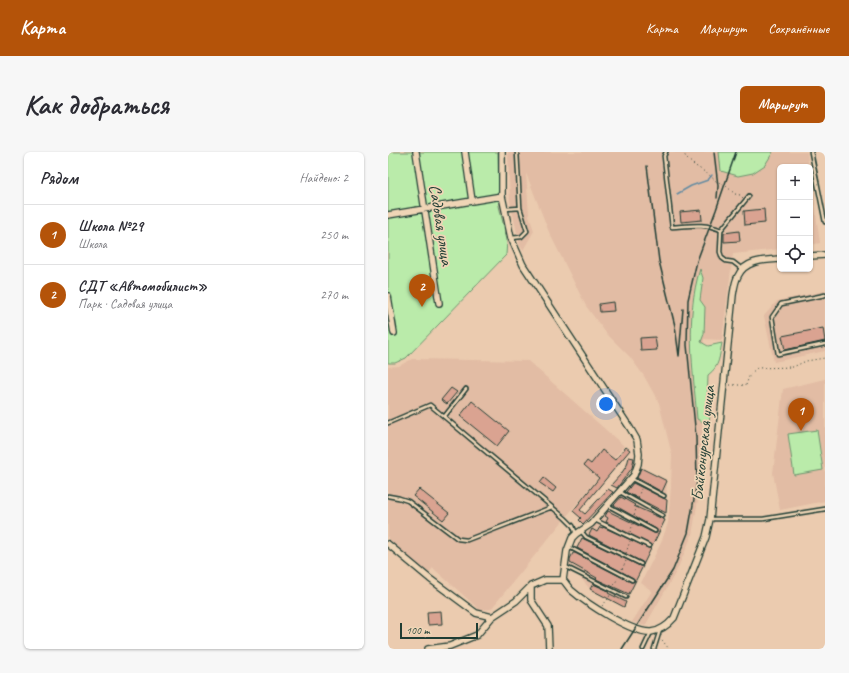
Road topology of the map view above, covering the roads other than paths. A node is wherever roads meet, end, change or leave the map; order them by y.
1 (416, 152) edge
2 (465, 152) edge
3 (502, 152) edge
4 (517, 152) edge
5 (666, 152) edge
6 (811, 152) edge
7 (502, 196) junction
8 (749, 196) dead end
9 (472, 201) junction
10 (520, 208) junction
11 (425, 209) junction
12 (505, 209) junction
13 (388, 215) edge
14 (825, 222) edge
15 (721, 230) junction
16 (511, 238) junction
17 (825, 255) edge
18 (813, 256) edge
19 (777, 259) edge
20 (742, 268) junction
21 (825, 295) edge
22 (388, 296) edge
23 (439, 303) dead end
24 (394, 334) dead end
25 (825, 344) edge
26 (466, 389) dead end
27 (444, 417) junction
28 (388, 423) edge
29 (631, 479) junction
30 (619, 492) junction
31 (388, 496) edge
32 (664, 496) dead end
33 (607, 505) junction
34 (553, 507) junction
35 (825, 509) edge
36 (663, 516) dead end
37 (710, 519) junction
38 (594, 520) junction
39 (654, 531) dead end
40 (578, 532) junction
41 (388, 544) edge
42 (649, 546) dead end
43 (569, 547) junction
44 (640, 564) dead end
45 (565, 567) junction
46 (564, 580) junction
47 (632, 580) dead end
48 (531, 586) junction
49 (626, 597) dead end
50 (492, 617) junction
51 (660, 630) junction
52 (652, 632) junction
53 (428, 649) edge
54 (548, 649) edge
55 (643, 649) edge
56 (654, 649) edge

1 - 11 street, Садовая улица
2 - 9 street
3 - 7 street
4 - 10 lane
5 - 15 lane
6 - 14 lane
7 - 9 street
7 - 12 street
8 - 15 lane
9 - 11 street
10 - 12 lane
10 - 16 lane
11 - 13 street
11 - 23 street, Садовая улица
12 - 16 street
15 - 20 lane
16 - 29 street
17 - 18 street
19 - 20 street
20 - 37 street, Байконурская улица
21 - 25 lane
22 - 24 street
26 - 27 lane
27 - 28 lane
27 - 34 lane
29 - 30 street
29 - 32 lane
30 - 33 street
30 - 36 lane
31 - 34 lane
33 - 38 street
33 - 39 lane
34 - 40 lane
35 - 37 lane
37 - 51 street, Байконурская улица
38 - 40 street
38 - 42 lane
40 - 43 street
40 - 44 lane
41 - 50 street
43 - 45 street
43 - 47 lane
45 - 46 street
45 - 49 lane
46 - 48 street
46 - 52 street, Байконурская улица
48 - 50 street
48 - 54 street
50 - 53 street
51 - 52 street, Байконурская улица
51 - 56 lane
52 - 55 lane

